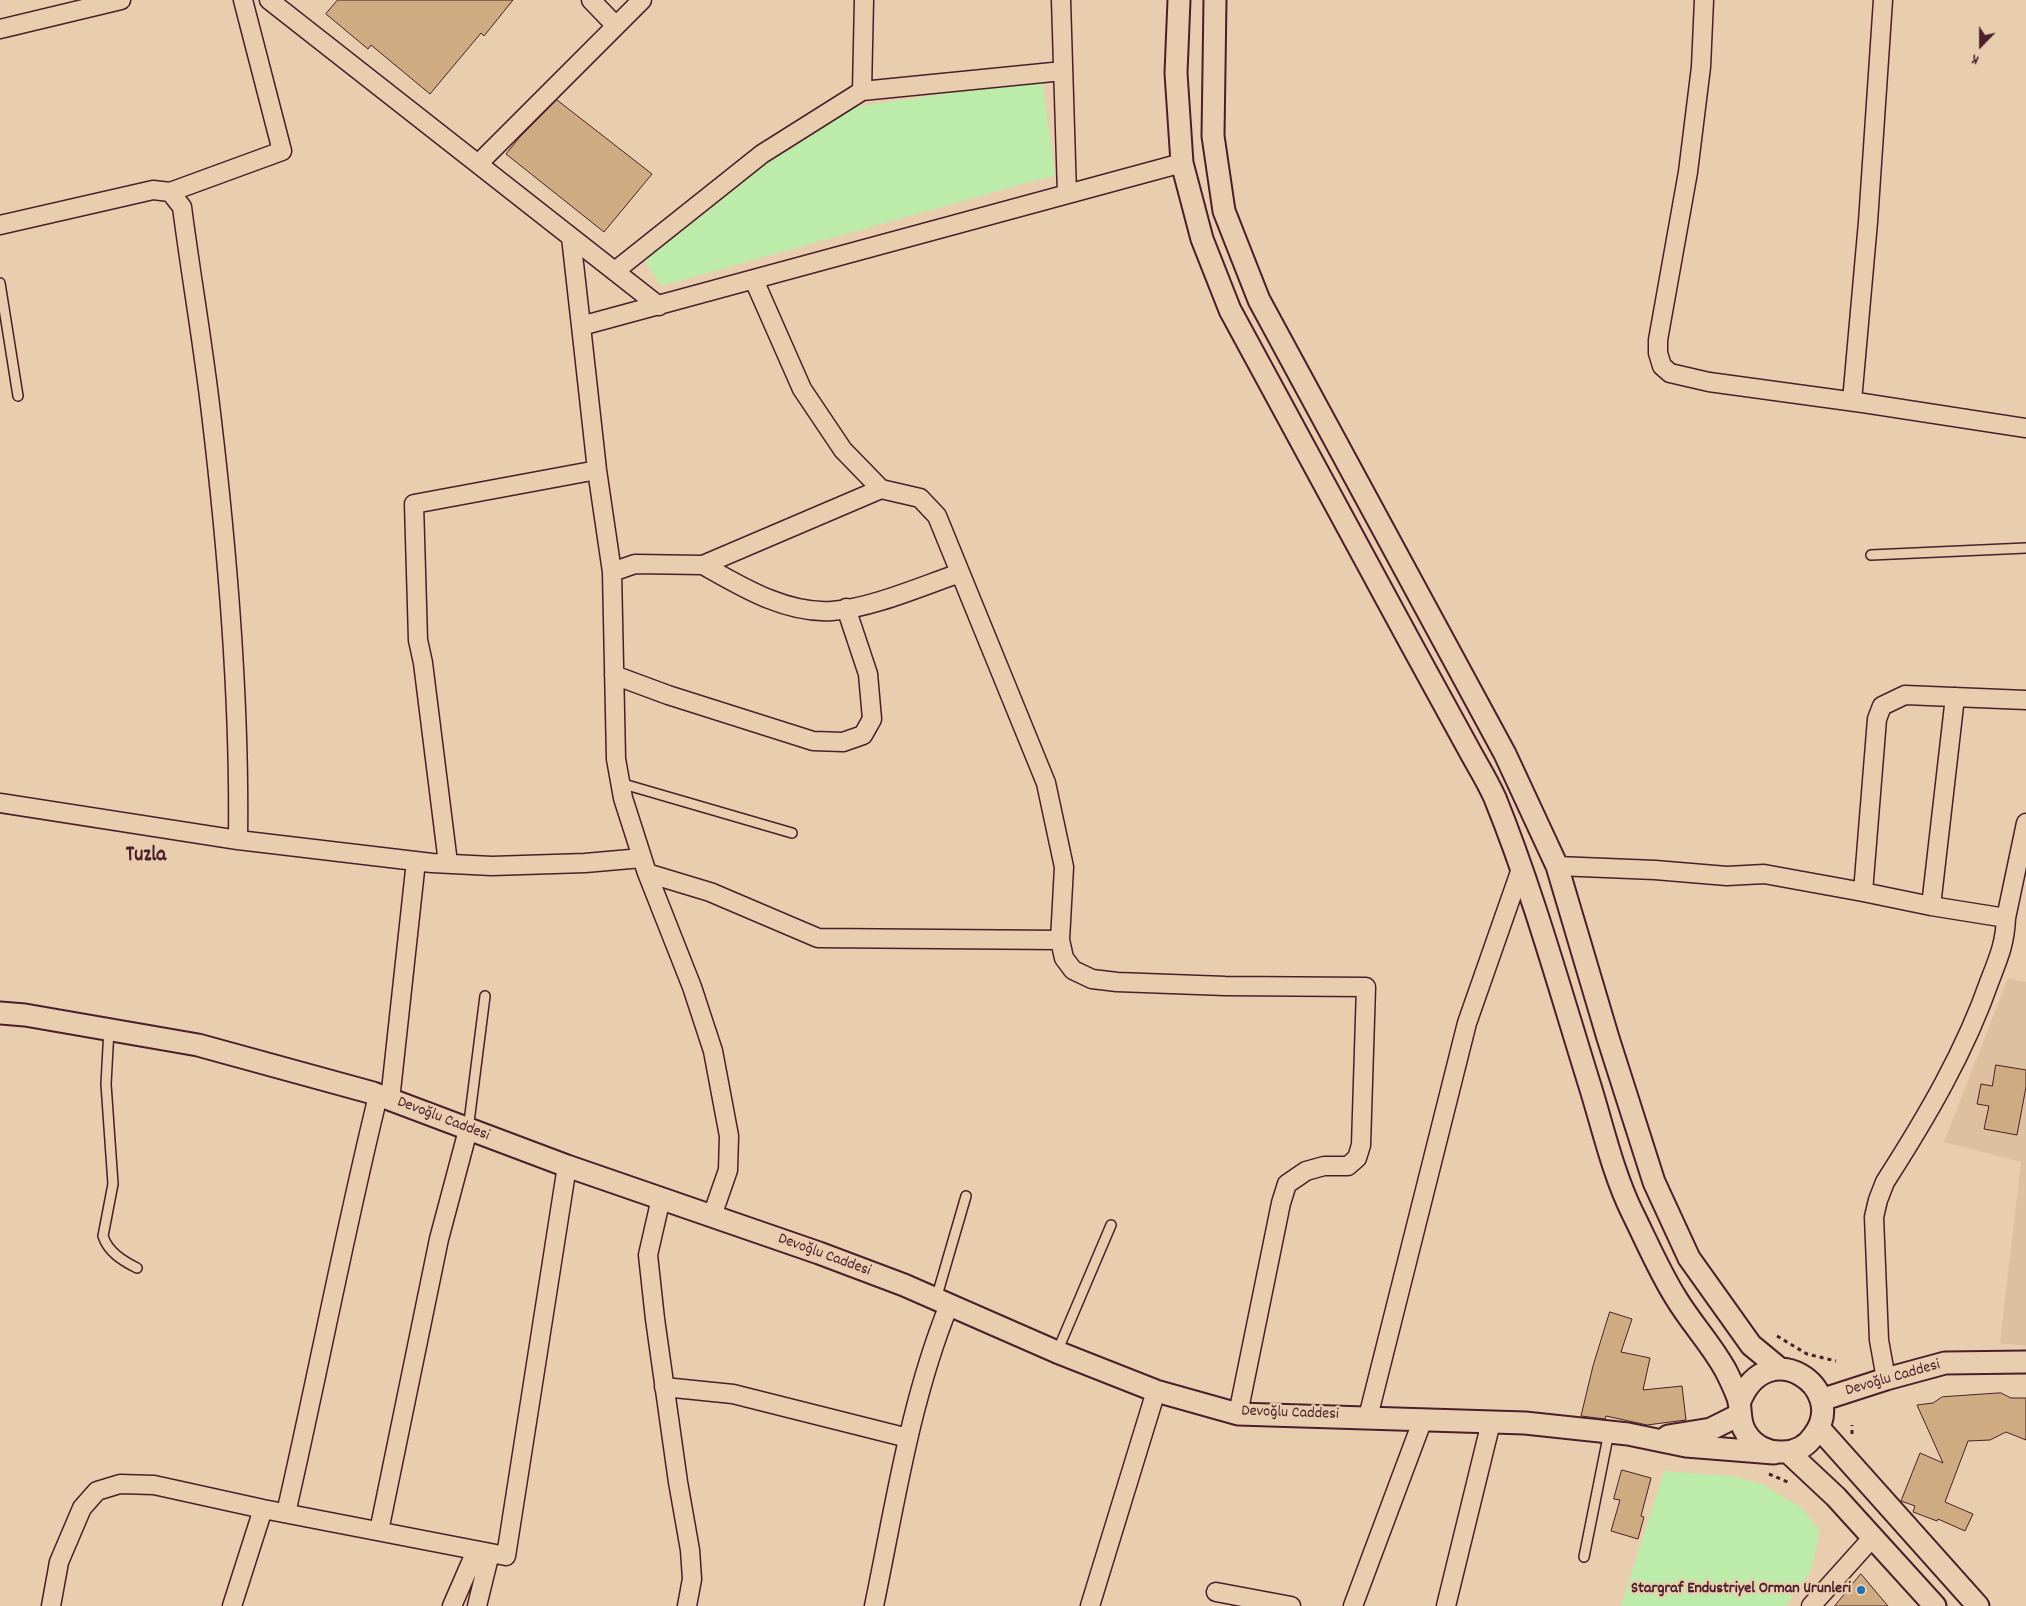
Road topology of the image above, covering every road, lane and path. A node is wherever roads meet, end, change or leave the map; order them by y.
1 (121, 0) edge
2 (243, 0) edge
3 (269, 0) edge
4 (591, 0) edge
5 (642, 0) edge
6 (864, 0) edge
7 (1061, 0) edge
8 (1179, 0) edge
9 (1215, 0) edge
10 (1704, 0) edge
11 (1883, 0) edge
12 (616, 26) junction
13 (0, 29) edge
14 (1063, 71) junction
15 (862, 92) junction
16 (1182, 163) junction
17 (478, 164) junction
18 (170, 192) junction
19 (1067, 194) junction
20 (0, 225) edge
21 (571, 236) junction
22 (615, 271) junction
23 (754, 280) junction
24 (0, 282) edge
25 (659, 306) junction
26 (581, 326) junction
27 (18, 396) dead end
28 (1852, 401) junction
29 (2026, 428) edge
30 (597, 470) junction
31 (881, 489) junction
32 (2026, 548) edge
33 (1871, 555) dead end
34 (703, 565) junction
35 (612, 572) junction
36 (960, 573) junction
37 (846, 608) junction
38 (614, 675) junction
39 (1955, 697) junction
40 (2026, 700) edge
41 (620, 783) junction
42 (0, 804) edge
43 (2026, 823) edge
44 (792, 833) dead end
45 (238, 840) junction
46 (416, 861) junction
47 (448, 863) junction
48 (644, 866) junction
49 (1557, 866) junction
50 (1521, 869) junction
51 (1863, 892) junction
52 (1931, 906) junction
53 (2006, 918) junction
54 (1060, 940) junction
55 (485, 996) dead end
56 (0, 1013) edge
57 (109, 1030) junction
58 (384, 1098) junction
59 (468, 1130) junction
60 (567, 1166) junction
61 (966, 1196) dead end
62 (661, 1198) junction
63 (712, 1216) junction
64 (1111, 1225) dead end
65 (137, 1268) dead end
66 (942, 1302) junction
67 (1777, 1336) dead end
68 (1057, 1352) junction
69 (1836, 1361) dead end
70 (2026, 1362) edge
71 (1780, 1369) junction
72 (1886, 1379) junction
73 (664, 1387) junction
74 (1156, 1391) junction
75 (1821, 1400) junction
76 (1739, 1408) junction
77 (1238, 1414) junction
78 (1368, 1417) junction
79 (1423, 1419) junction
80 (1491, 1422) junction
81 (1819, 1428) junction
82 (1610, 1432) junction
83 (908, 1438) junction
84 (1655, 1438) junction
85 (1781, 1452) junction
86 (263, 1509) junction
87 (286, 1513) junction
88 (379, 1531) junction
89 (1873, 1537) junction
90 (483, 1552) junction
91 (1584, 1557) dead end
92 (1216, 1592) dead end
93 (51, 1606) edge
94 (232, 1606) edge
95 (452, 1606) edge
96 (477, 1606) edge
97 (687, 1606) edge
98 (874, 1606) edge
99 (1090, 1606) edge
100 (1291, 1606) edge
101 (1353, 1606) edge
102 (1446, 1606) edge
103 (1811, 1606) edge
104 (1935, 1606) edge
105 (1978, 1606) edge

1 - 13 street
2 - 18 street
3 - 17 street
4 - 12 street
5 - 12 street
6 - 15 street
7 - 14 street
8 - 16 street
9 - 49 street
10 - 28 street
11 - 28 street
12 - 17 street
14 - 15 street
14 - 19 street
15 - 22 street
16 - 19 street
16 - 50 street
17 - 21 street
18 - 20 street
18 - 45 street
19 - 23 street
21 - 22 street
21 - 26 street
22 - 25 street
23 - 25 street
23 - 31 street
24 - 27 lane
25 - 26 street
26 - 30 street
28 - 29 street
30 - 35 street
30 - 47 street
31 - 34 street
31 - 36 street
32 - 33 lane
34 - 35 street
34 - 37 street
35 - 38 street
36 - 37 street
36 - 54 street
37 - 38 street
38 - 41 street
39 - 40 street
39 - 51 street
39 - 52 street
41 - 44 lane
41 - 48 street
42 - 45 street
43 - 53 street
45 - 46 street
46 - 47 street
46 - 58 street
47 - 48 street
48 - 54 street
48 - 63 street
49 - 51 street
49 - 71 street
50 - 76 street
50 - 78 street
51 - 52 street
52 - 53 street
53 - 72 street
54 - 77 street
55 - 59 lane
56 - 57 street, Devoğlu Caddesi
57 - 58 street, Devoğlu Caddesi
57 - 65 lane
58 - 59 street, Devoğlu Caddesi
58 - 87 street
59 - 60 street, Devoğlu Caddesi
59 - 88 street
60 - 62 street, Devoğlu Caddesi
60 - 90 street
61 - 66 lane
62 - 63 street, Devoğlu Caddesi
62 - 73 street
63 - 66 street, Devoğlu Caddesi
64 - 68 lane
66 - 68 street, Devoğlu Caddesi
66 - 83 street
67 - 69 path
68 - 74 street, Devoğlu Caddesi
70 - 72 street, Devoğlu Caddesi
71 - 75 street
71 - 76 street
72 - 75 street, Devoğlu Caddesi
73 - 83 street
73 - 97 street
74 - 77 street, Devoğlu Caddesi
74 - 99 street
75 - 81 street
76 - 84 street
76 - 85 street
77 - 78 street, Devoğlu Caddesi
78 - 79 street, Devoğlu Caddesi
79 - 80 street, Devoğlu Caddesi
79 - 101 street
80 - 82 street, Devoğlu Caddesi
80 - 102 street
81 - 85 street
81 - 105 street
82 - 84 street, Devoğlu Caddesi
82 - 91 lane
83 - 98 street
84 - 85 street
85 - 89 street
86 - 87 street
86 - 93 street
86 - 94 street
87 - 88 street
88 - 90 street
89 - 103 street
89 - 104 street
90 - 95 street
90 - 96 street
92 - 100 street

